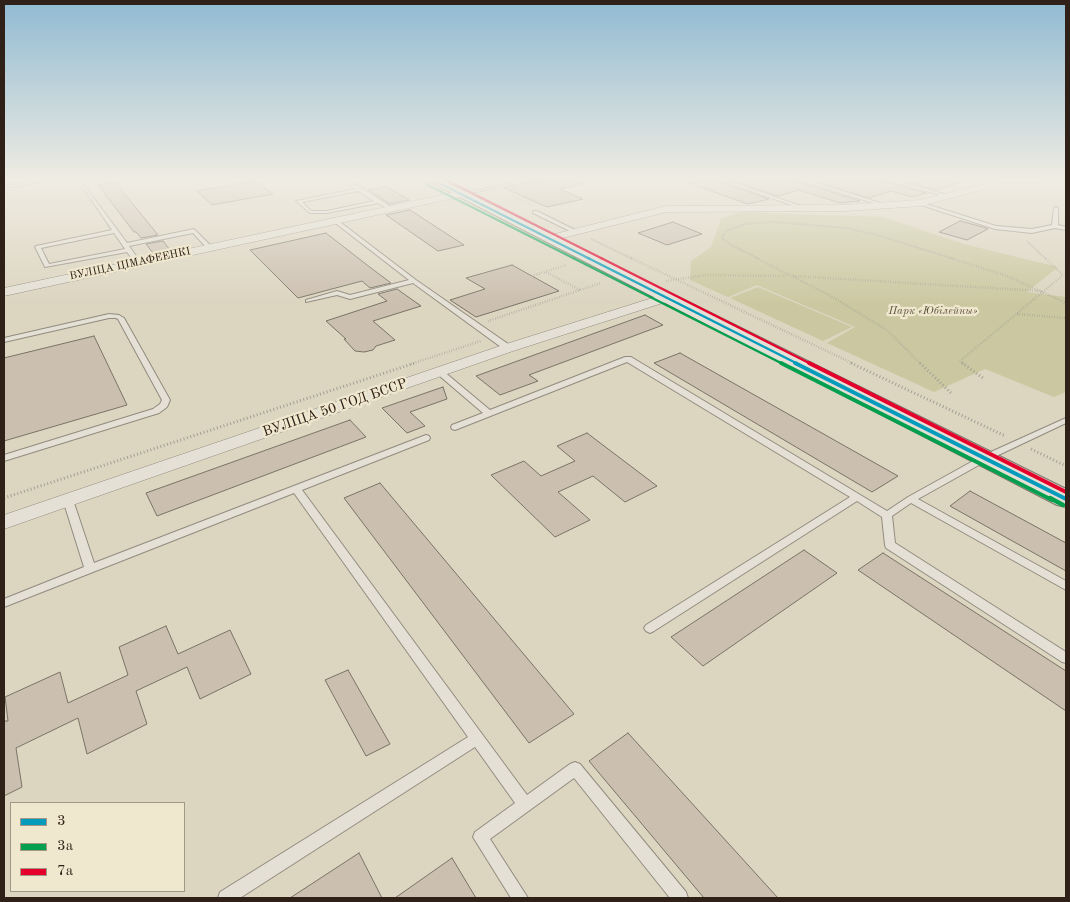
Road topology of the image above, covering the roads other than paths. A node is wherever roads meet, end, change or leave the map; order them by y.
1 (108, 220) edge
2 (340, 220) edge
3 (514, 220) edge
4 (552, 220) edge
5 (620, 220) edge
6 (973, 220) edge
7 (1055, 220) edge
8 (336, 221) junction
9 (1055, 226) junction
10 (1066, 229) edge
11 (574, 231) junction
12 (116, 232) junction
13 (550, 238) junction
14 (127, 247) junction
15 (209, 247) junction
16 (138, 262) junction
17 (414, 281) junction
18 (4, 292) edge
19 (668, 297) junction
20 (308, 301) dead end
21 (4, 340) edge
22 (508, 348) junction
23 (439, 372) junction
24 (488, 413) junction
25 (1066, 420) edge
26 (455, 427) dead end
27 (426, 438) dead end
28 (4, 458) edge
29 (985, 458) junction
30 (296, 488) junction
31 (856, 496) junction
32 (911, 499) junction
33 (1066, 499) edge
34 (68, 500) junction
35 (887, 515) junction
36 (4, 522) edge
37 (90, 569) junction
38 (1066, 586) edge
39 (4, 603) edge
40 (650, 628) dead end
41 (1066, 658) edge
42 (477, 739) junction
43 (524, 805) junction
44 (226, 898) edge
45 (520, 898) edge
46 (680, 898) edge

1 - 12 lane
2 - 8 street, ВУЛІЦА ЦІМАФЕЕНКІ
3 - 13 main road
4 - 11 lane
5 - 11 street
6 - 9 lane
7 - 9 lane
8 - 15 street, ВУЛІЦА ЦІМАФЕЕНКІ
8 - 17 lane
9 - 10 lane
11 - 13 street
12 - 14 lane
12 - 14 lane
13 - 19 main road
14 - 15 lane
14 - 16 lane
15 - 16 street, ВУЛІЦА ЦІМАФЕЕНКІ
16 - 18 street, ВУЛІЦА ЦІМАФЕЕНКІ
17 - 20 lane
17 - 22 lane
19 - 22 street, ВУЛІЦА 50 ГОД БССР
19 - 29 main road
21 - 28 lane
22 - 23 street, ВУЛІЦА 50 ГОД БССР
23 - 24 lane
23 - 34 street, ВУЛІЦА 50 ГОД БССР
24 - 26 lane
24 - 31 lane
25 - 29 lane
27 - 30 lane
29 - 32 lane
29 - 33 main road
30 - 37 lane
30 - 42 lane
31 - 35 lane
31 - 40 lane
32 - 35 lane
32 - 38 lane
34 - 36 street, ВУЛІЦА 50 ГОД БССР
34 - 37 lane
35 - 41 lane
37 - 39 lane
42 - 43 lane
42 - 44 lane
43 - 45 lane
43 - 46 lane

